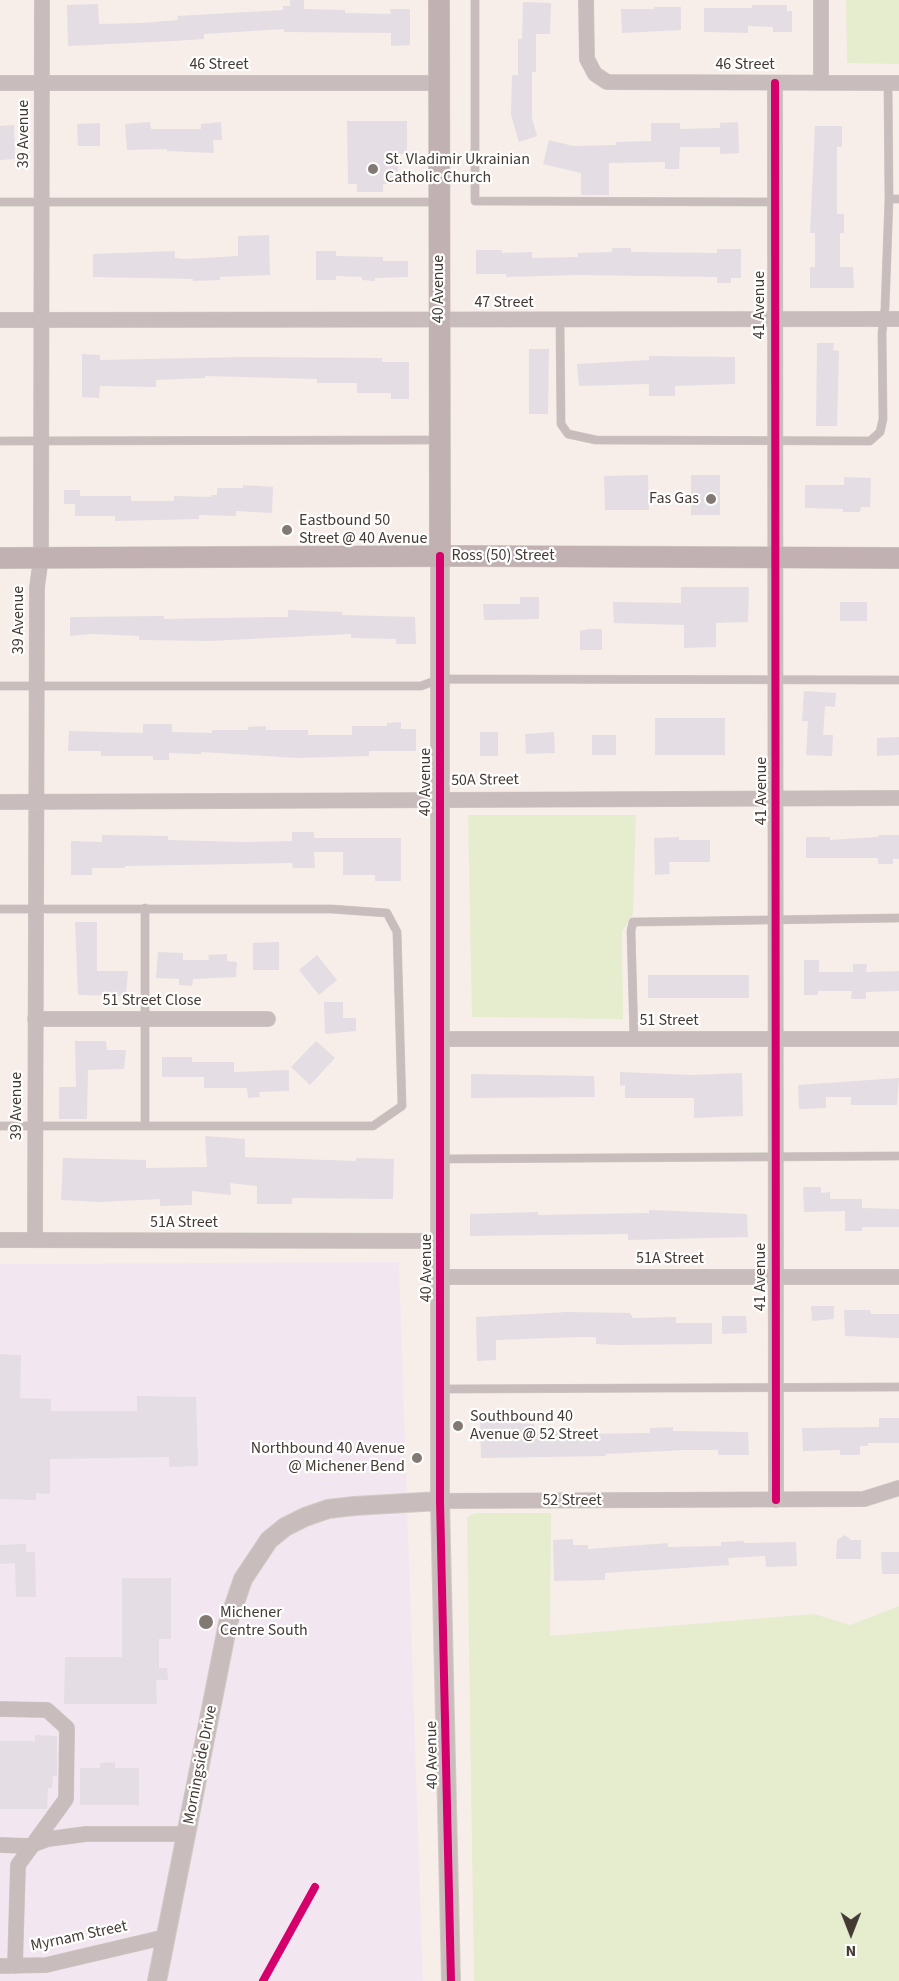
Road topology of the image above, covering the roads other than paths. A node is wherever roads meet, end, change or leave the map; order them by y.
1 (42, 0) edge
2 (439, 0) edge
3 (475, 0) edge
4 (586, 0) edge
5 (821, 0) edge
6 (0, 82) edge
7 (42, 83) junction
8 (439, 83) junction
9 (775, 83) junction
10 (821, 83) junction
11 (893, 83) edge
12 (889, 199) junction
13 (899, 199) edge
14 (0, 202) edge
15 (42, 202) junction
16 (439, 202) junction
17 (774, 202) junction
18 (0, 320) edge
19 (41, 320) junction
20 (891, 320) edge
21 (439, 321) junction
22 (560, 321) junction
23 (773, 321) junction
24 (439, 440) junction
25 (0, 441) edge
26 (41, 441) junction
27 (775, 441) junction
28 (440, 555) junction
29 (0, 558) edge
30 (41, 558) junction
31 (776, 558) junction
32 (899, 558) edge
33 (440, 679) junction
34 (775, 680) junction
35 (899, 680) edge
36 (0, 686) edge
37 (37, 686) junction
38 (776, 798) junction
39 (899, 798) edge
40 (440, 800) junction
41 (0, 802) edge
42 (36, 802) junction
43 (145, 908) junction
44 (0, 909) edge
45 (36, 909) junction
46 (775, 918) junction
47 (899, 918) edge
48 (35, 1019) junction
49 (268, 1019) dead end
50 (146, 1020) junction
51 (440, 1039) junction
52 (634, 1039) junction
53 (775, 1039) junction
54 (899, 1039) edge
55 (0, 1126) edge
56 (35, 1126) junction
57 (145, 1126) junction
58 (899, 1156) edge
59 (775, 1157) junction
60 (441, 1159) junction
61 (0, 1240) edge
62 (35, 1240) junction
63 (440, 1241) junction
64 (440, 1277) junction
65 (775, 1277) junction
66 (899, 1277) edge
67 (775, 1387) junction
68 (899, 1387) edge
69 (441, 1389) junction
70 (899, 1488) edge
71 (776, 1500) junction
72 (440, 1501) junction
73 (259, 1553) joint
74 (0, 1709) edge
75 (187, 1834) junction
76 (0, 1845) edge
77 (30, 1845) junction
78 (165, 1937) junction
79 (8, 1966) edge
80 (157, 1981) edge
81 (451, 1981) edge

1 - 7 street, 39 Avenue
2 - 8 main road, 40 Avenue
3 - 17 lane
4 - 9 street, 46 Street
5 - 10 street
6 - 7 street, 46 Street
7 - 8 street, 46 Street
7 - 15 street, 39 Avenue
8 - 16 main road, 40 Avenue
9 - 10 street, 46 Street
9 - 17 street, 41 Avenue
10 - 11 street, 46 Street
11 - 12 lane
12 - 13 lane
12 - 20 lane
14 - 15 lane
15 - 16 lane
15 - 19 street, 39 Avenue
16 - 21 main road, 40 Avenue
17 - 23 street, 41 Avenue
18 - 19 street, 47 Street
19 - 21 street, 47 Street
19 - 26 street, 39 Avenue
20 - 23 street, 47 Street
20 - 27 lane
21 - 22 street, 47 Street
21 - 24 main road, 40 Avenue
22 - 23 street, 47 Street
22 - 27 lane
23 - 27 street, 41 Avenue
24 - 26 lane
24 - 28 main road, 40 Avenue
25 - 26 lane
26 - 30 street, 39 Avenue
27 - 31 street, 41 Avenue
28 - 30 main road, Ross (50) Street
28 - 31 main road, Ross (50) Street
28 - 33 street, 40 Avenue
29 - 30 main road, Ross (50) Street
30 - 37 street, 39 Avenue
31 - 32 main road, Ross (50) Street
31 - 34 street, 41 Avenue
33 - 34 lane
33 - 37 lane
33 - 40 street, 40 Avenue
34 - 35 lane
34 - 38 street, 41 Avenue
36 - 37 lane
37 - 42 street, 39 Avenue
38 - 39 street, 50A Street
38 - 40 street, 50A Street
38 - 46 street, 41 Avenue
40 - 42 street, 50A Street
40 - 51 street, 40 Avenue
41 - 42 street, 50A Street
42 - 45 street, 39 Avenue
43 - 45 lane
43 - 50 lane
43 - 57 lane
44 - 45 lane
45 - 48 street, 39 Avenue
46 - 47 lane
46 - 52 lane
46 - 53 street, 41 Avenue
48 - 50 street, 51 Street Close
48 - 56 street, 39 Avenue
49 - 50 street, 51 Street Close
50 - 57 lane
51 - 52 street, 51 Street
51 - 60 street, 40 Avenue
52 - 53 street, 51 Street
53 - 54 street, 51 Street
53 - 59 street, 41 Avenue
55 - 56 lane
56 - 57 lane
56 - 62 street, 39 Avenue
58 - 59 lane
59 - 60 lane
59 - 65 street, 41 Avenue
60 - 63 street, 40 Avenue
61 - 62 street, 51A Street
62 - 63 street, 51A Street
63 - 64 street, 40 Avenue
64 - 65 street, 51A Street
64 - 69 street, 40 Avenue
65 - 66 street, 51A Street
65 - 67 street, 41 Avenue
67 - 68 lane
67 - 69 lane
67 - 71 street, 41 Avenue
69 - 72 street, 40 Avenue
70 - 71 street, 52 Street
71 - 72 street, 52 Street
72 - 73 street, 52 Street
72 - 81 street, 40 Avenue
73 - 75 street, Morningside Drive
74 - 77 street
75 - 77 street
75 - 78 street, Morningside Drive
76 - 77 street
77 - 79 street
78 - 79 street, Myrnam Street
78 - 80 street, Morningside Drive

